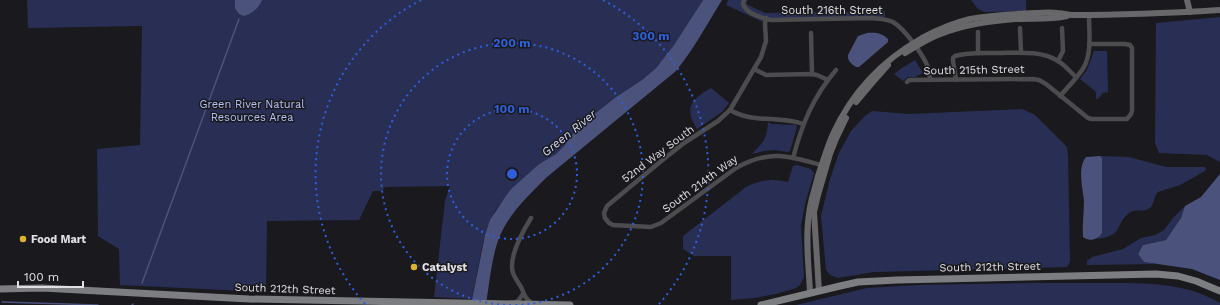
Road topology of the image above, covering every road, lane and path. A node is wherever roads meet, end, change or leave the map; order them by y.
1 (1187, 0) edge
2 (743, 2) edge
3 (1220, 10) edge
4 (1190, 12) junction
5 (1089, 15) junction
6 (766, 18) junction
7 (1020, 28) dead end
8 (1062, 28) dead end
9 (978, 32) dead end
10 (811, 34) dead end
11 (1089, 44) junction
12 (914, 45) junction
13 (1021, 52) junction
14 (978, 53) junction
15 (1058, 61) junction
16 (754, 69) junction
17 (836, 70) dead end
18 (812, 74) junction
19 (1076, 77) junction
20 (828, 80) junction
21 (930, 80) junction
22 (956, 80) junction
23 (907, 82) dead end
24 (1060, 96) junction
25 (730, 110) junction
26 (803, 124) junction
27 (793, 158) junction
28 (824, 166) junction
29 (531, 218) dead end
30 (657, 225) joint
31 (0, 289) edge
32 (819, 291) junction
33 (1220, 291) edge
34 (810, 293) junction
35 (522, 294) junction
36 (287, 303) edge
37 (511, 304) edge
38 (534, 305) edge
39 (570, 305) edge
40 (761, 305) edge

1 - 4 street
2 - 6 street, South 216th Street
3 - 4 street
4 - 5 street
5 - 11 street
5 - 12 street
6 - 12 street, South 216th Street
6 - 16 street, 52nd Way South
7 - 13 street
8 - 15 street
9 - 14 street
10 - 18 street
11 - 19 street
11 - 24 street, South 215th Street
12 - 21 street, South 216th Street
12 - 28 street
13 - 14 street
13 - 15 street
14 - 22 street
15 - 19 street
16 - 18 street
16 - 25 street, 52nd Way South
17 - 20 street
18 - 20 street
19 - 24 street
20 - 26 street
21 - 22 street, South 215th Street
21 - 23 street, South 215th Street
22 - 24 street, South 215th Street
25 - 26 street
25 - 30 street, 52nd Way South
26 - 27 street
27 - 28 street, South 214th Way
27 - 30 street, South 214th Way
28 - 32 street
28 - 34 street
29 - 35 street
31 - 36 main road, South 212th Street
32 - 33 main road, South 212th Street
32 - 34 main road, South 212th Street
34 - 40 main road, South 212th Street
35 - 37 street
35 - 38 street
36 - 37 main road, South 212th Street
37 - 38 main road, South 212th Street
38 - 39 main road, South 212th Street

